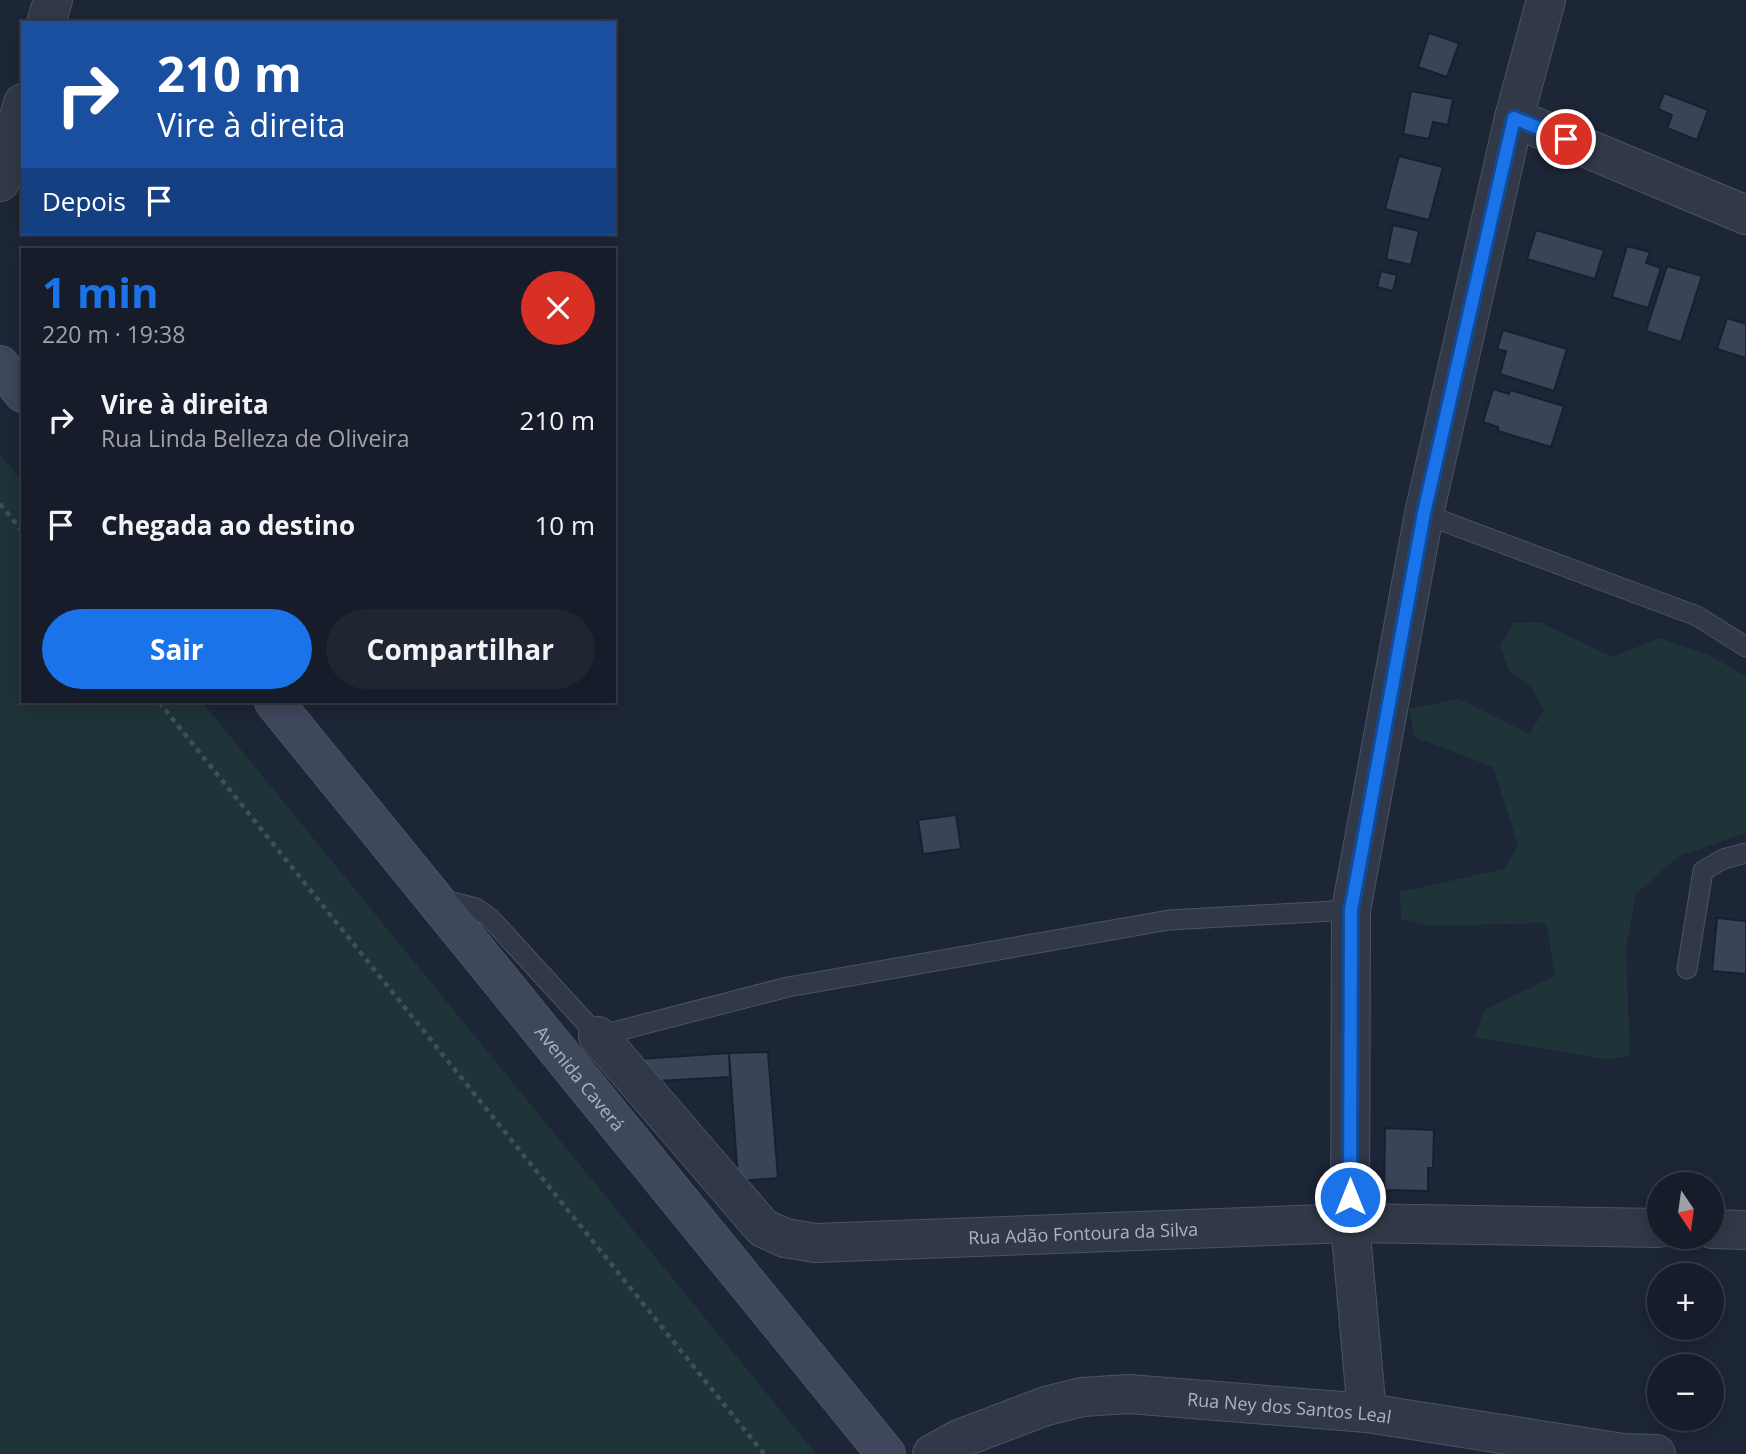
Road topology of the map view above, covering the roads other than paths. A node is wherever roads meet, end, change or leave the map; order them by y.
1 (53, 0) edge
2 (1546, 0) edge
3 (47, 21) edge
4 (21, 110) edge
5 (1514, 118) junction
6 (0, 182) edge
7 (1746, 215) edge
8 (0, 365) edge
9 (21, 391) edge
10 (1424, 513) junction
11 (1746, 647) edge
12 (275, 703) edge
13 (1746, 853) edge
14 (432, 897) junction
15 (1351, 910) junction
16 (1687, 969) dead end
17 (598, 1036) junction
18 (1350, 1223) junction
19 (1647, 1228) edge
20 (1724, 1229) edge
21 (1746, 1230) edge
22 (1367, 1413) junction
23 (886, 1454) edge
24 (932, 1454) edge
25 (1634, 1454) edge

1 - 3 street
2 - 5 street
4 - 6 street
5 - 7 street
5 - 10 street
8 - 9 street
10 - 11 lane
10 - 15 street
12 - 14 street, Avenida Caverá
13 - 16 lane
14 - 17 lane
14 - 23 street, Avenida Caverá
15 - 17 lane
15 - 18 street
17 - 18 street, Rua Adão Fontoura da Silva
18 - 19 street, Rua Adão Fontoura da Silva
18 - 22 street
20 - 21 street
22 - 24 street, Rua Ney dos Santos Leal
22 - 25 street, Rua Ney dos Santos Leal

